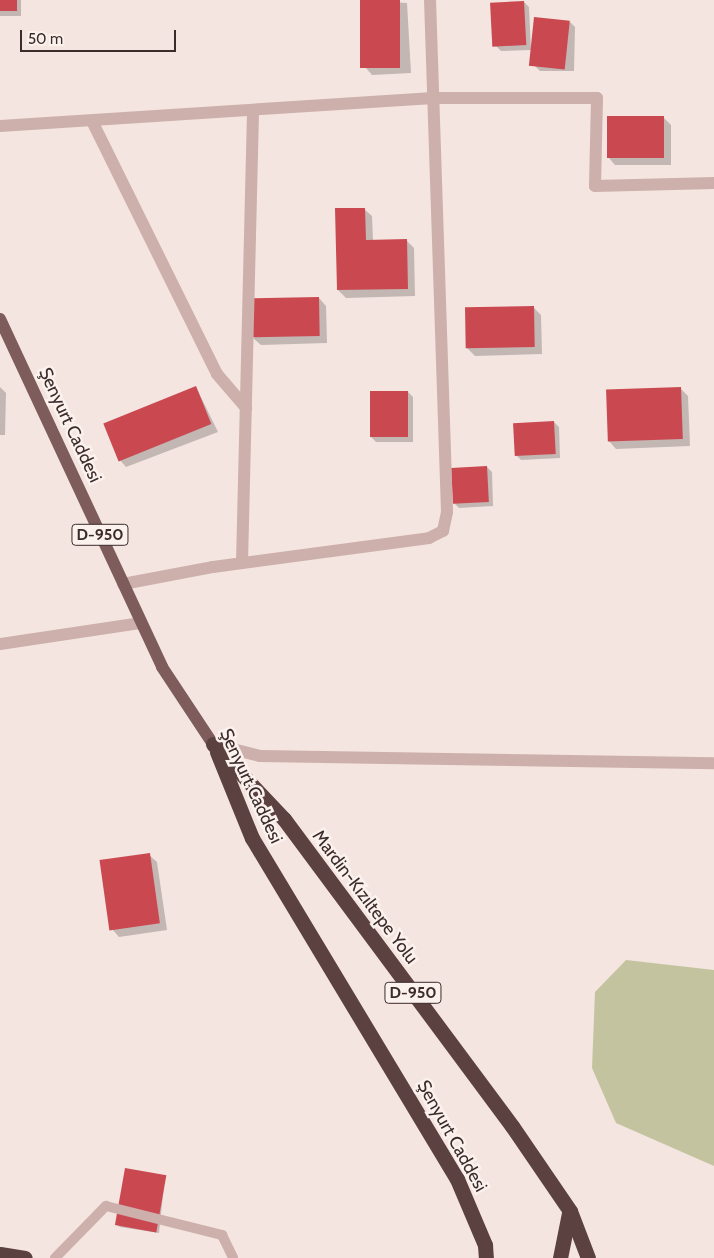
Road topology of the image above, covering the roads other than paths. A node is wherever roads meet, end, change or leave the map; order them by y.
1 (430, 0) edge
2 (433, 98) junction
3 (253, 110) junction
4 (92, 120) junction
5 (0, 126) edge
6 (714, 183) edge
7 (0, 319) edge
8 (246, 408) junction
9 (242, 563) junction
10 (123, 584) junction
11 (141, 623) junction
12 (0, 644) edge
13 (213, 744) junction
14 (714, 763) edge
15 (570, 1211) junction
16 (486, 1251) edge
17 (0, 1254) edge
18 (25, 1258) edge
19 (55, 1258) edge
20 (233, 1258) edge
21 (495, 1258) edge
22 (560, 1258) edge
23 (588, 1258) edge

1 - 2 street
2 - 3 street
2 - 6 street
2 - 9 street
3 - 4 street
3 - 8 street
4 - 5 street
4 - 8 street
7 - 10 main road, Şenyurt Caddesi / D-950
8 - 9 street
9 - 10 street
10 - 11 main road, Şenyurt Caddesi / D-950
11 - 12 street
11 - 13 main road, Şenyurt Caddesi / D-950
13 - 14 street
13 - 15 highway, Mardin-Kızıltepe Yolu / D-950
13 - 16 highway, Şenyurt Caddesi / D-950
15 - 22 highway
15 - 23 highway, Mardin-Kızıltepe Yolu / D-950
16 - 21 highway, Şenyurt Caddesi
17 - 18 highway
19 - 20 lane

